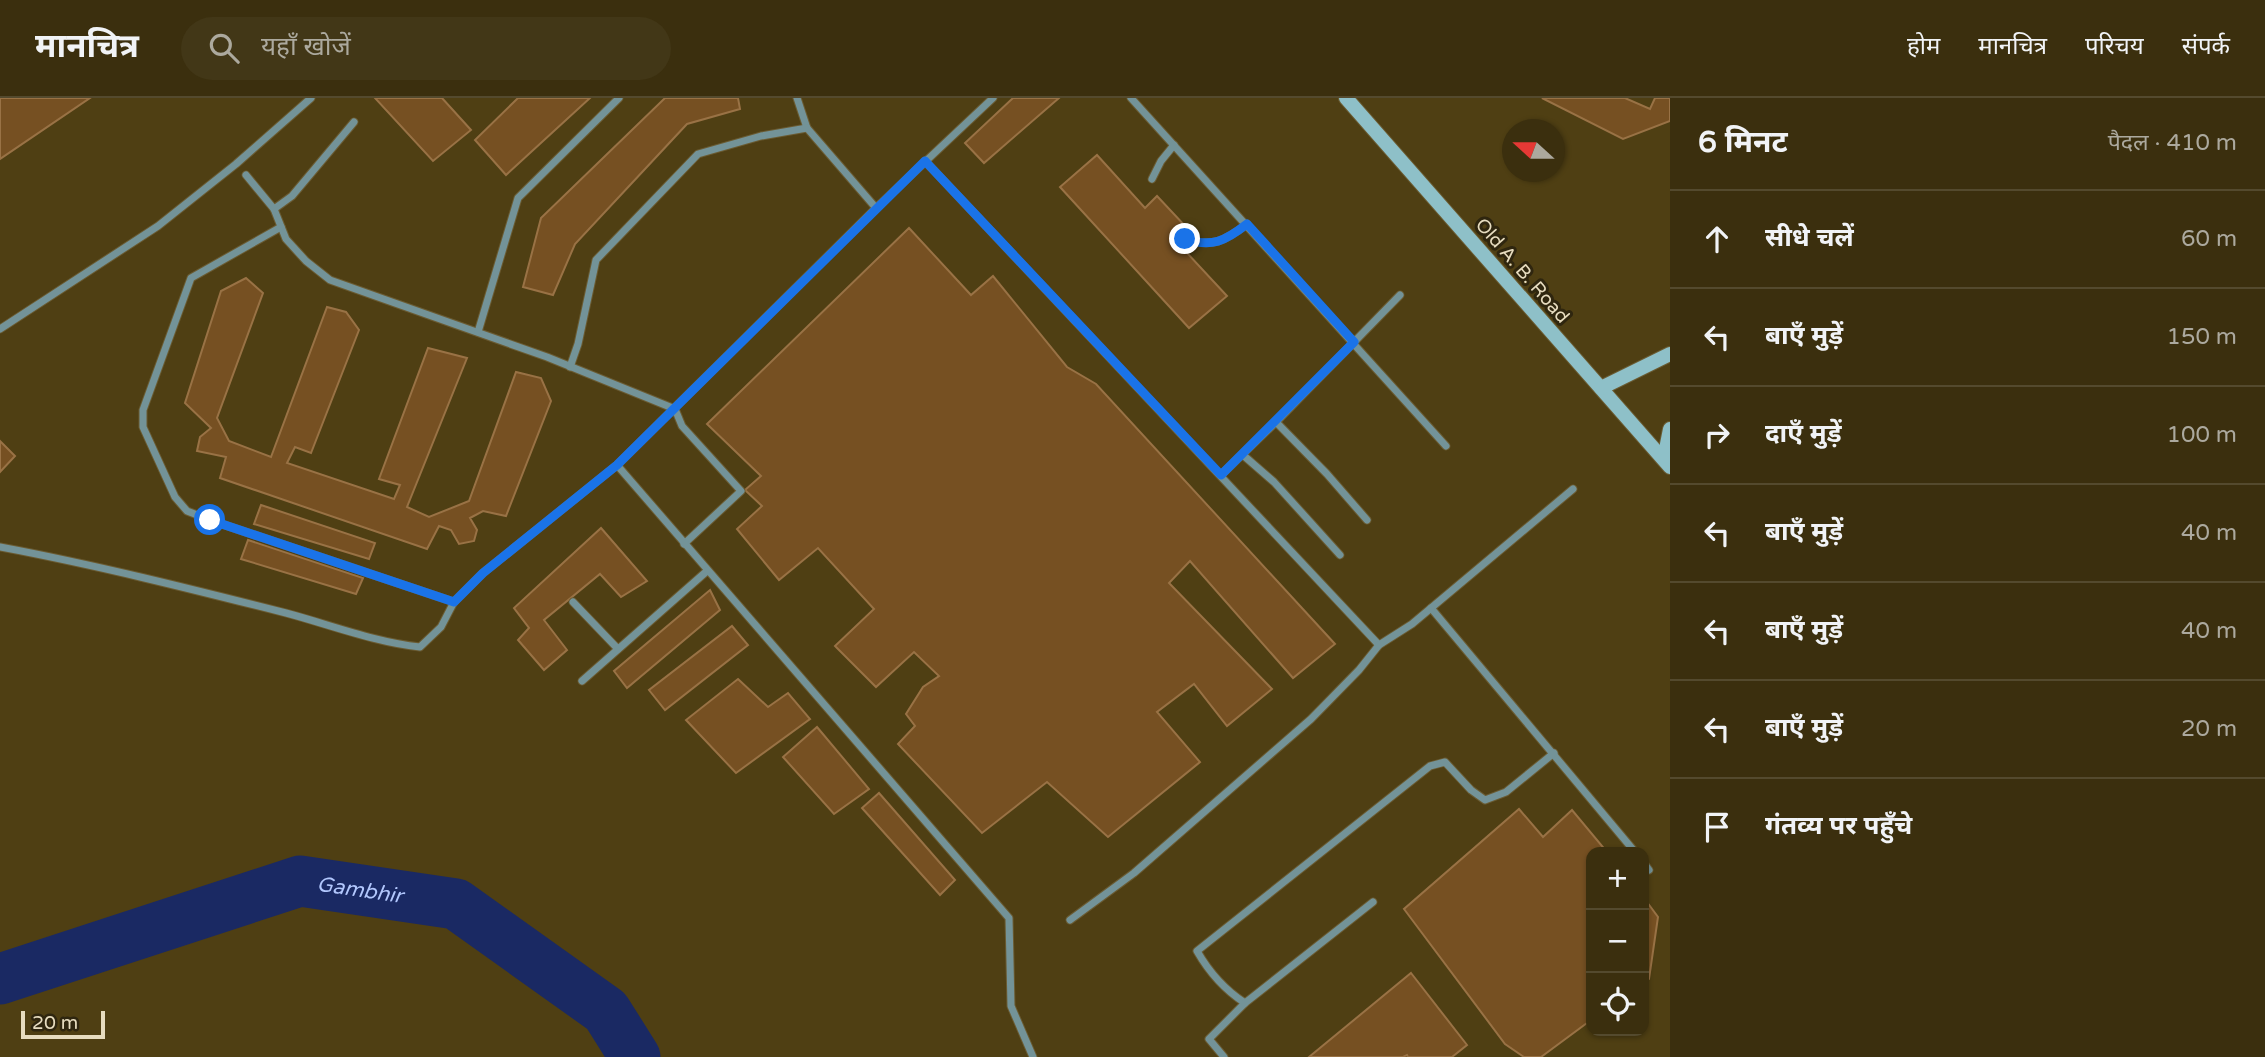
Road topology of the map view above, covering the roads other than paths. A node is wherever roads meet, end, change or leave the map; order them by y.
1 (311, 98) edge
2 (619, 98) edge
3 (796, 98) edge
4 (993, 98) edge
5 (1131, 98) edge
6 (1346, 98) edge
7 (354, 122) dead end
8 (807, 128) junction
9 (1174, 145) junction
10 (925, 161) junction
11 (246, 175) dead end
12 (1153, 179) dead end
13 (876, 208) junction
14 (274, 209) junction
15 (1247, 224) junction
16 (281, 226) junction
17 (1185, 239) dead end
18 (1400, 295) dead end
19 (0, 329) edge
20 (478, 332) junction
21 (1354, 342) junction
22 (1670, 354) edge
23 (570, 367) junction
24 (1601, 387) junction
25 (674, 409) junction
26 (1276, 422) junction
27 (1670, 429) edge
28 (1446, 446) dead end
29 (1243, 455) junction
30 (1667, 463) edge
31 (617, 465) junction
32 (1221, 475) junction
33 (1573, 489) dead end
34 (1367, 520) dead end
35 (684, 544) junction
36 (0, 547) edge
37 (1340, 555) dead end
38 (707, 570) junction
39 (454, 602) junction
40 (573, 602) dead end
41 (1431, 608) junction
42 (1380, 645) junction
43 (618, 649) junction
44 (582, 681) dead end
45 (1554, 754) junction
46 (1631, 847) edge
47 (1373, 902) dead end
48 (1070, 920) dead end
49 (1245, 1003) junction
50 (1033, 1057) edge
51 (1224, 1057) edge

1 - 19 street
2 - 20 street
3 - 8 street
4 - 10 street
5 - 9 street
6 - 24 street, Old A. B. Road
7 - 14 street
8 - 13 street
8 - 23 street
9 - 12 street
9 - 15 street
10 - 13 street
10 - 32 street
11 - 14 street
13 - 25 street
14 - 16 street
15 - 17 street
15 - 21 street
16 - 20 street
16 - 39 street
18 - 21 street
20 - 23 street
21 - 26 street
21 - 28 street
22 - 24 street
23 - 25 street
24 - 30 street, Old A. B. Road
25 - 31 street
25 - 35 street
26 - 29 street
26 - 34 street
27 - 30 street
29 - 32 street
29 - 37 street
31 - 35 street
31 - 39 street
32 - 42 street
33 - 41 street
35 - 38 street
36 - 39 street
38 - 43 street
38 - 50 street
40 - 43 street
41 - 42 street
41 - 45 street
42 - 48 street
43 - 44 street
45 - 46 street
45 - 49 street
47 - 49 street
49 - 51 street

